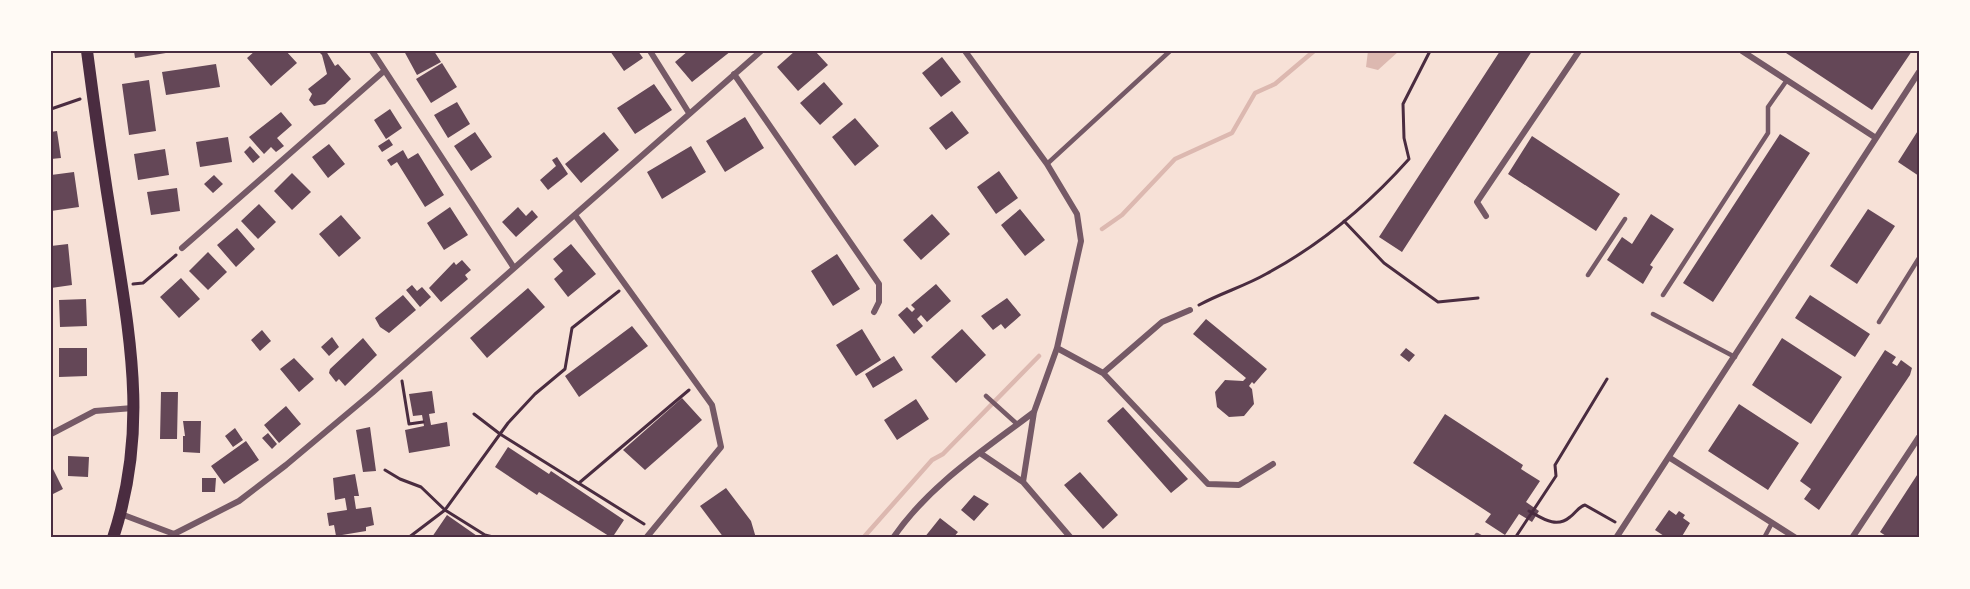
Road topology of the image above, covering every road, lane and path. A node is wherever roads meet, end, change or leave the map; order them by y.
1 (87, 51) edge
2 (372, 51) edge
3 (650, 51) edge
4 (762, 51) edge
5 (965, 51) edge
6 (1170, 51) edge
7 (1430, 51) edge
8 (1579, 51) edge
9 (1742, 51) edge
10 (384, 71) junction
11 (1919, 72) edge
12 (734, 74) junction
13 (1787, 80) junction
14 (66, 102) dead end
15 (51, 109) edge
16 (689, 113) junction
17 (1876, 138) junction
18 (1047, 164) junction
19 (575, 215) junction
20 (1486, 216) dead end
21 (1625, 219) dead end
22 (1344, 221) junction
23 (182, 248) joint
24 (1919, 258) edge
25 (514, 268) junction
26 (1588, 274) dead end
27 (626, 285) junction
28 (122, 286) junction
29 (1664, 295) dead end
30 (1478, 298) dead end
31 (1190, 310) joint
32 (873, 312) dead end
33 (1653, 314) dead end
34 (1878, 322) dead end
35 (1057, 348) junction
36 (1735, 357) junction
37 (396, 372) junction
38 (1103, 373) junction
39 (1608, 379) dead end
40 (697, 384) junction
41 (986, 396) dead end
42 (134, 408) junction
43 (1034, 412) junction
44 (474, 414) dead end
45 (423, 422) dead end
46 (1017, 424) junction
47 (51, 434) edge
48 (500, 434) junction
49 (1919, 437) edge
50 (980, 453) junction
51 (1670, 458) junction
52 (1273, 464) dead end
53 (385, 470) dead end
54 (1023, 482) junction
55 (579, 483) junction
56 (445, 510) junction
57 (1530, 512) junction
58 (121, 513) junction
59 (1614, 522) dead end
60 (1772, 523) junction
61 (653, 530) junction
62 (175, 536) edge
63 (113, 538) edge
64 (408, 538) edge
65 (496, 538) edge
66 (646, 538) edge
67 (893, 538) edge
68 (1071, 538) edge
69 (1475, 538) edge
70 (1482, 538) edge
71 (1515, 538) edge
72 (1616, 538) edge
73 (1764, 538) edge
74 (1796, 538) edge
75 (1852, 538) edge

1 - 28 main road
2 - 10 street
3 - 16 street
4 - 12 street
5 - 18 street
6 - 18 lane
7 - 22 path
8 - 20 street
9 - 13 street
10 - 23 street
10 - 25 street
11 - 17 street
12 - 16 street
12 - 32 street
13 - 17 street
13 - 29 lane
14 - 15 path
16 - 19 street
17 - 36 street
18 - 35 street
19 - 25 street
19 - 27 street
21 - 26 lane
22 - 30 path
22 - 31 path
23 - 28 path
24 - 34 lane
25 - 37 street
27 - 40 street
27 - 48 path
28 - 42 main road
31 - 38 street
33 - 36 lane
35 - 38 street
35 - 43 street
36 - 51 street
37 - 45 path
37 - 62 street
38 - 52 street
39 - 57 path
40 - 55 path
40 - 61 street
41 - 46 lane
42 - 47 street
42 - 58 main road
43 - 46 street
43 - 54 street
44 - 48 path
46 - 50 street
48 - 55 path
48 - 56 path
49 - 75 street
50 - 54 street
50 - 67 street
51 - 60 street
51 - 72 street
53 - 56 path
54 - 68 street
55 - 61 path
56 - 64 path
56 - 65 path
57 - 59 path
57 - 71 path
58 - 62 street
58 - 63 main road
60 - 73 lane
60 - 74 street
61 - 66 street
69 - 70 lane

